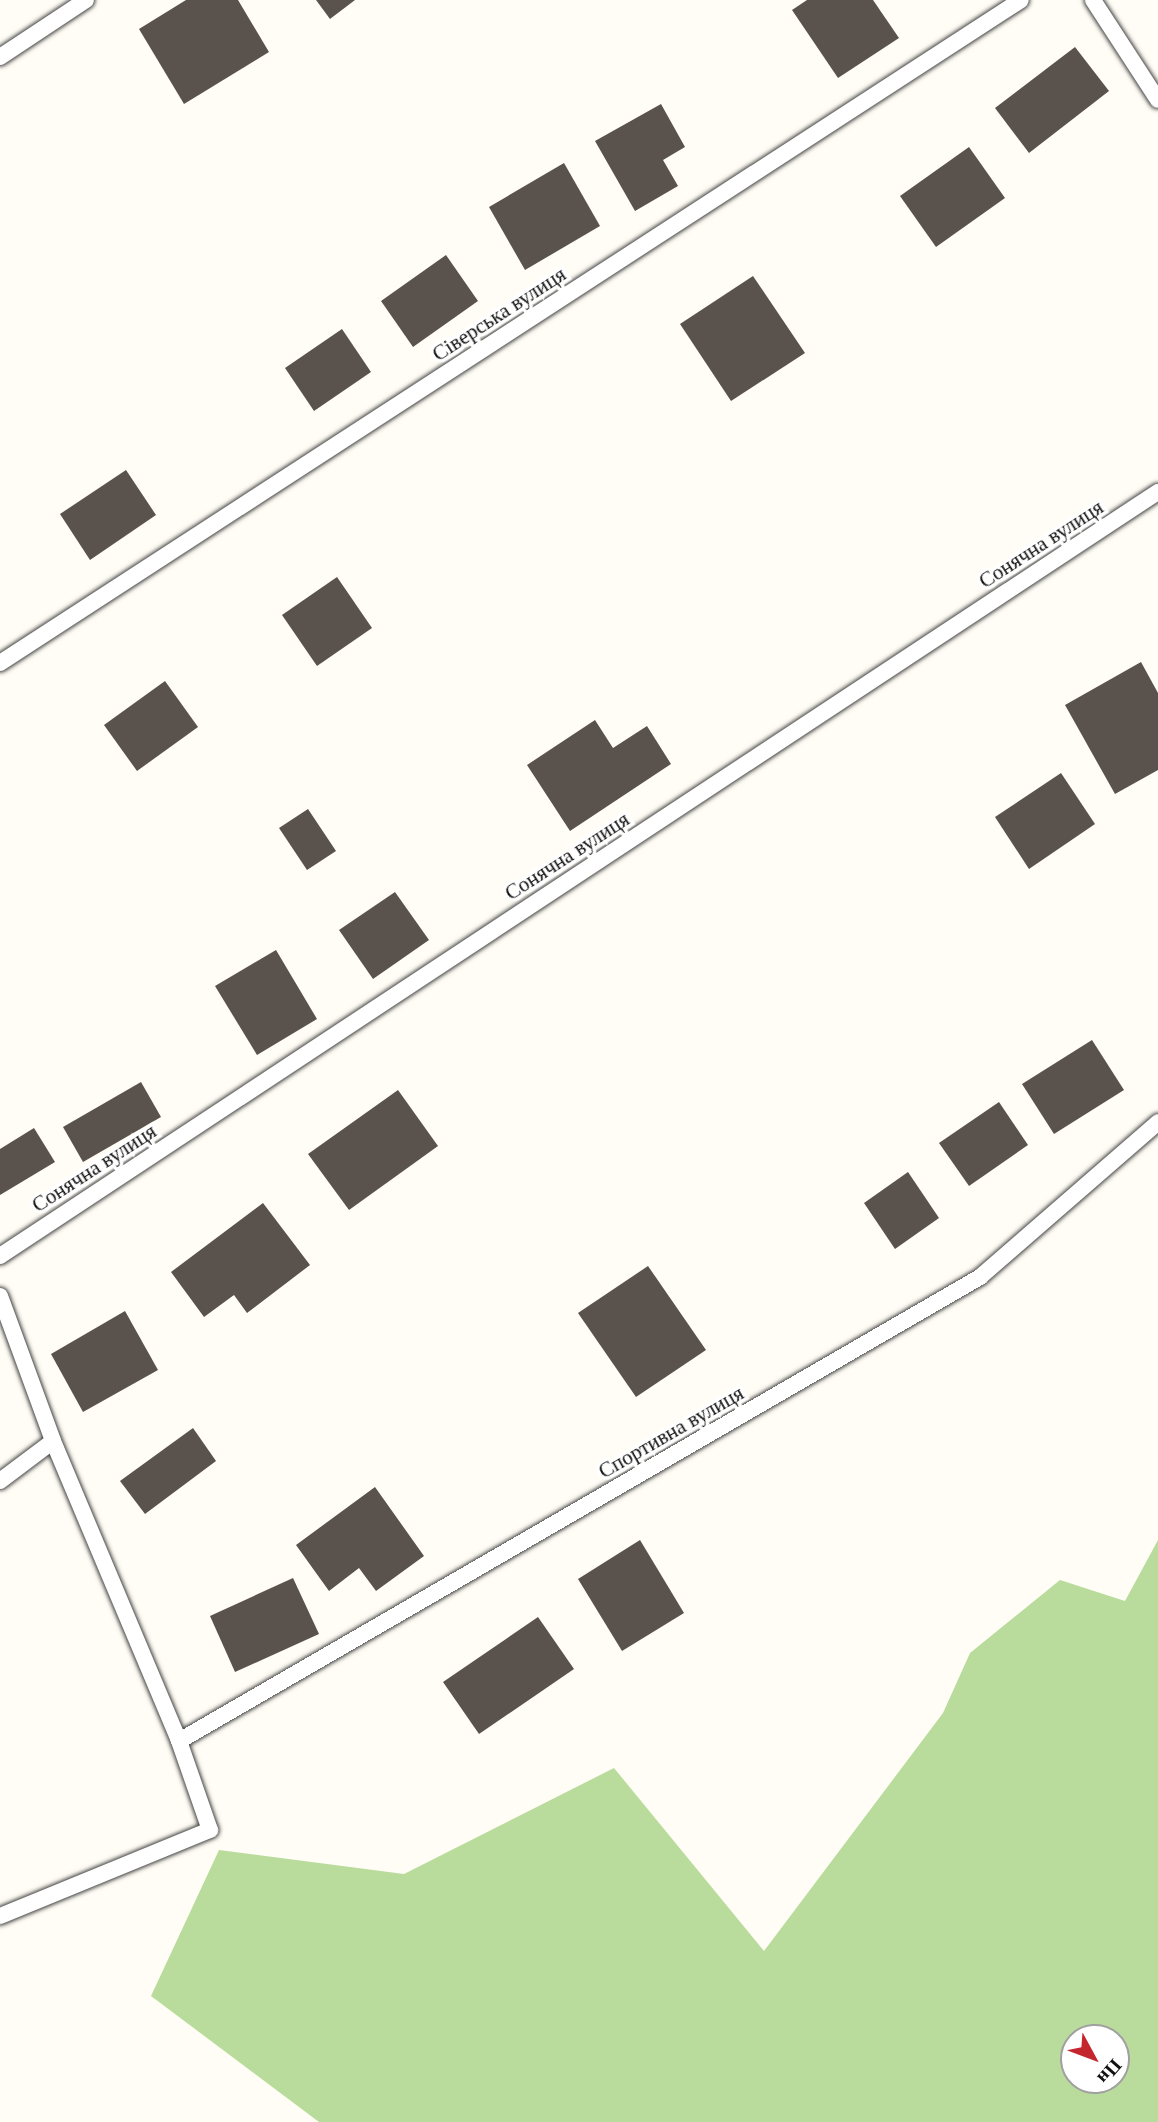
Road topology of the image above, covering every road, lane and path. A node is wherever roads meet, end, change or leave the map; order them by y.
1 (86, 0) edge
2 (1021, 0) edge
3 (1093, 0) edge
4 (0, 57) edge
5 (1158, 100) edge
6 (1158, 492) edge
7 (0, 663) edge
8 (1158, 1122) edge
9 (0, 1256) edge
10 (0, 1296) edge
11 (53, 1441) junction
12 (0, 1481) edge
13 (179, 1741) junction
14 (0, 1916) edge

1 - 4 lane
2 - 7 lane, Сіверська вулиця
3 - 5 lane
6 - 9 lane, Сонячна вулиця
8 - 13 lane, Спортивна вулиця
10 - 11 lane
11 - 12 lane
11 - 13 lane
13 - 14 lane

